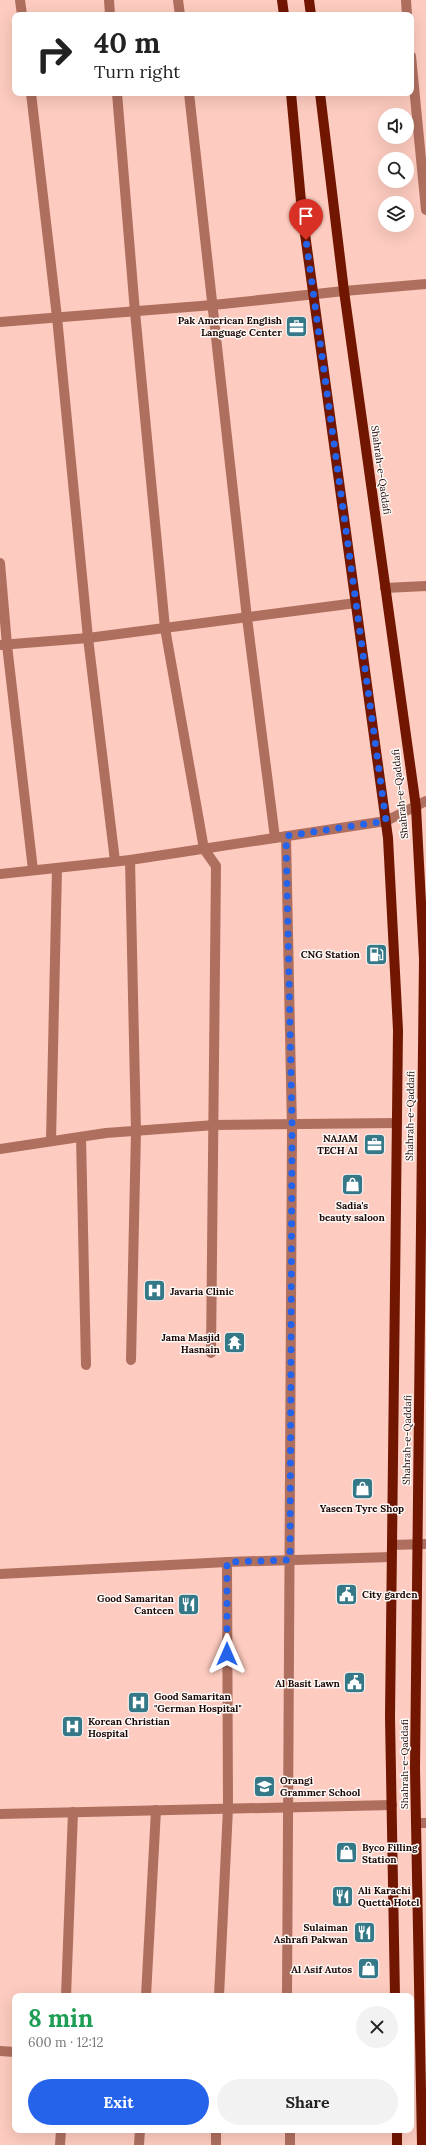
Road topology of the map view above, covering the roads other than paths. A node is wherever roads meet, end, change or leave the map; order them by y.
1 (20, 0) edge
2 (109, 0) edge
3 (178, 0) edge
4 (282, 0) edge
5 (309, 0) edge
6 (406, 0) edge
7 (22, 12) edge
8 (110, 12) edge
9 (180, 12) edge
10 (284, 12) edge
11 (311, 12) edge
12 (407, 12) edge
13 (414, 87) edge
14 (31, 96) edge
15 (117, 96) edge
16 (189, 96) edge
17 (291, 96) edge
18 (320, 96) edge
19 (426, 210) edge
20 (426, 284) edge
21 (344, 290) junction
22 (313, 295) junction
23 (213, 305) junction
24 (135, 312) junction
25 (57, 317) junction
26 (0, 322) edge
27 (0, 564) edge
28 (426, 586) edge
29 (385, 588) junction
30 (356, 603) junction
31 (247, 618) junction
32 (165, 628) junction
33 (88, 638) junction
34 (3, 645) edge
35 (426, 801) edge
36 (416, 806) junction
37 (386, 821) junction
38 (286, 836) junction
39 (274, 838) junction
40 (204, 849) junction
41 (130, 860) junction
42 (115, 861) junction
43 (57, 868) junction
44 (33, 870) junction
45 (0, 874) edge
46 (292, 1123) junction
47 (397, 1123) junction
48 (215, 1125) junction
49 (136, 1131) junction
50 (81, 1137) junction
51 (51, 1141) junction
52 (0, 1149) edge
53 (211, 1353) dead end
54 (131, 1360) dead end
55 (86, 1365) dead end
56 (422, 1544) edge
57 (392, 1545) junction
58 (392, 1558) junction
59 (290, 1560) junction
60 (227, 1562) junction
61 (0, 1574) edge
62 (392, 1806) junction
63 (288, 1807) junction
64 (228, 1808) junction
65 (156, 1810) junction
66 (73, 1812) junction
67 (0, 1814) edge
68 (421, 1823) edge
69 (66, 1993) edge
70 (146, 1993) edge
71 (219, 1993) edge
72 (287, 1993) edge
73 (395, 1993) edge
74 (0, 2051) edge
75 (12, 2052) edge
76 (423, 2073) edge
77 (61, 2133) edge
78 (140, 2133) edge
79 (216, 2133) edge
80 (290, 2133) edge
81 (397, 2133) edge
82 (60, 2145) edge
83 (139, 2145) edge
84 (216, 2145) edge
85 (290, 2145) edge
86 (397, 2145) edge
87 (422, 2145) edge

1 - 7 street
2 - 8 street
3 - 9 street
4 - 10 main road
5 - 11 main road
6 - 12 street
13 - 19 street
14 - 25 street
15 - 24 street
16 - 23 street
17 - 22 main road, Shahrah-e-Qaddafi
18 - 21 main road, Shahrah-e-Qaddafi
20 - 21 street
21 - 22 street
21 - 29 main road, Shahrah-e-Qaddafi
22 - 23 street
22 - 30 main road, Shahrah-e-Qaddafi
23 - 24 street
23 - 31 street
24 - 25 street
24 - 32 street
25 - 26 street
25 - 33 street
27 - 34 street
28 - 29 street
29 - 36 main road, Shahrah-e-Qaddafi
30 - 31 street
30 - 37 main road, Shahrah-e-Qaddafi
31 - 32 street
31 - 39 street
32 - 33 street
32 - 40 street
33 - 34 street
33 - 42 street
34 - 44 street
35 - 36 street
36 - 37 street
36 - 56 main road, Shahrah-e-Qaddafi
37 - 38 street
37 - 47 main road, Shahrah-e-Qaddafi
38 - 39 street
38 - 46 street
39 - 40 street
40 - 41 street
40 - 48 street
41 - 42 street
41 - 49 street
42 - 43 street
43 - 44 street
43 - 51 street
44 - 45 street
46 - 47 street
46 - 48 street
46 - 59 street
47 - 57 main road, Shahrah-e-Qaddafi
48 - 49 street
48 - 53 street
49 - 50 street
49 - 54 street
50 - 51 street
50 - 55 street
51 - 52 street
56 - 57 street
56 - 68 main road, Shahrah-e-Qaddafi
57 - 58 main road, Shahrah-e-Qaddafi
58 - 59 street
58 - 62 main road, Shahrah-e-Qaddafi
59 - 60 street
59 - 63 street
60 - 61 street
60 - 64 street
62 - 63 street
62 - 73 main road, Shahrah-e-Qaddafi
63 - 64 street
63 - 72 street
64 - 65 street
64 - 71 street
65 - 66 street
65 - 70 street
66 - 67 street
66 - 69 street
68 - 76 main road, Shahrah-e-Qaddafi
74 - 75 street
76 - 87 main road, Shahrah-e-Qaddafi
77 - 82 street
78 - 83 street
79 - 84 street
80 - 85 street
81 - 86 main road

